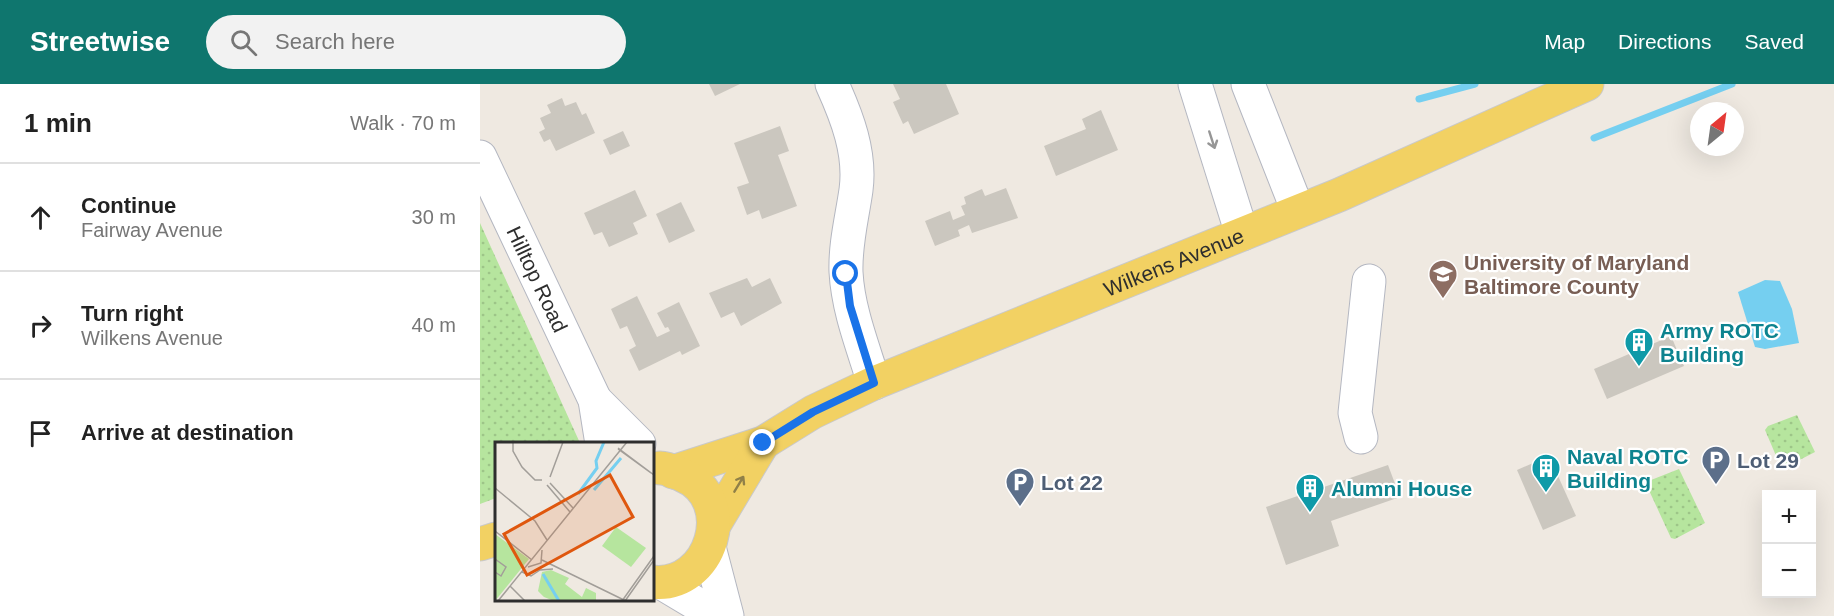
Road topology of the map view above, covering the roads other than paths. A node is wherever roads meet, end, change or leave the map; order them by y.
1 (832, 84) edge
2 (1248, 84) edge
3 (1587, 84) edge
4 (1202, 86) edge
5 (480, 156) edge
6 (1298, 211) junction
7 (1242, 234) junction
8 (1368, 281) dead end
9 (874, 383) junction
10 (595, 400) junction
11 (1361, 437) dead end
12 (602, 442) edge
13 (637, 442) edge
14 (763, 443) junction
15 (661, 466) edge
16 (712, 536) junction
17 (495, 539) edge
18 (480, 544) edge
19 (657, 583) edge
20 (717, 616) edge
21 (727, 616) edge

1 - 9 street
2 - 6 street
3 - 6 main road, Wilkens Avenue
4 -> 7 street
5 - 10 street, Hilltop Road
6 - 7 main road, Wilkens Avenue
7 - 9 main road, Wilkens Avenue
8 - 11 street
9 - 14 main road, Wilkens Avenue
10 - 12 street, Hilltop Road
10 - 13 street, Hilltop Road
14 - 15 main road, Wilkens Avenue
16 -> 14 main road, Wilkens Avenue
15 - 16 main road
16 - 19 main road, Wilkens Avenue
16 - 21 street
17 - 18 main road
19 - 20 street

